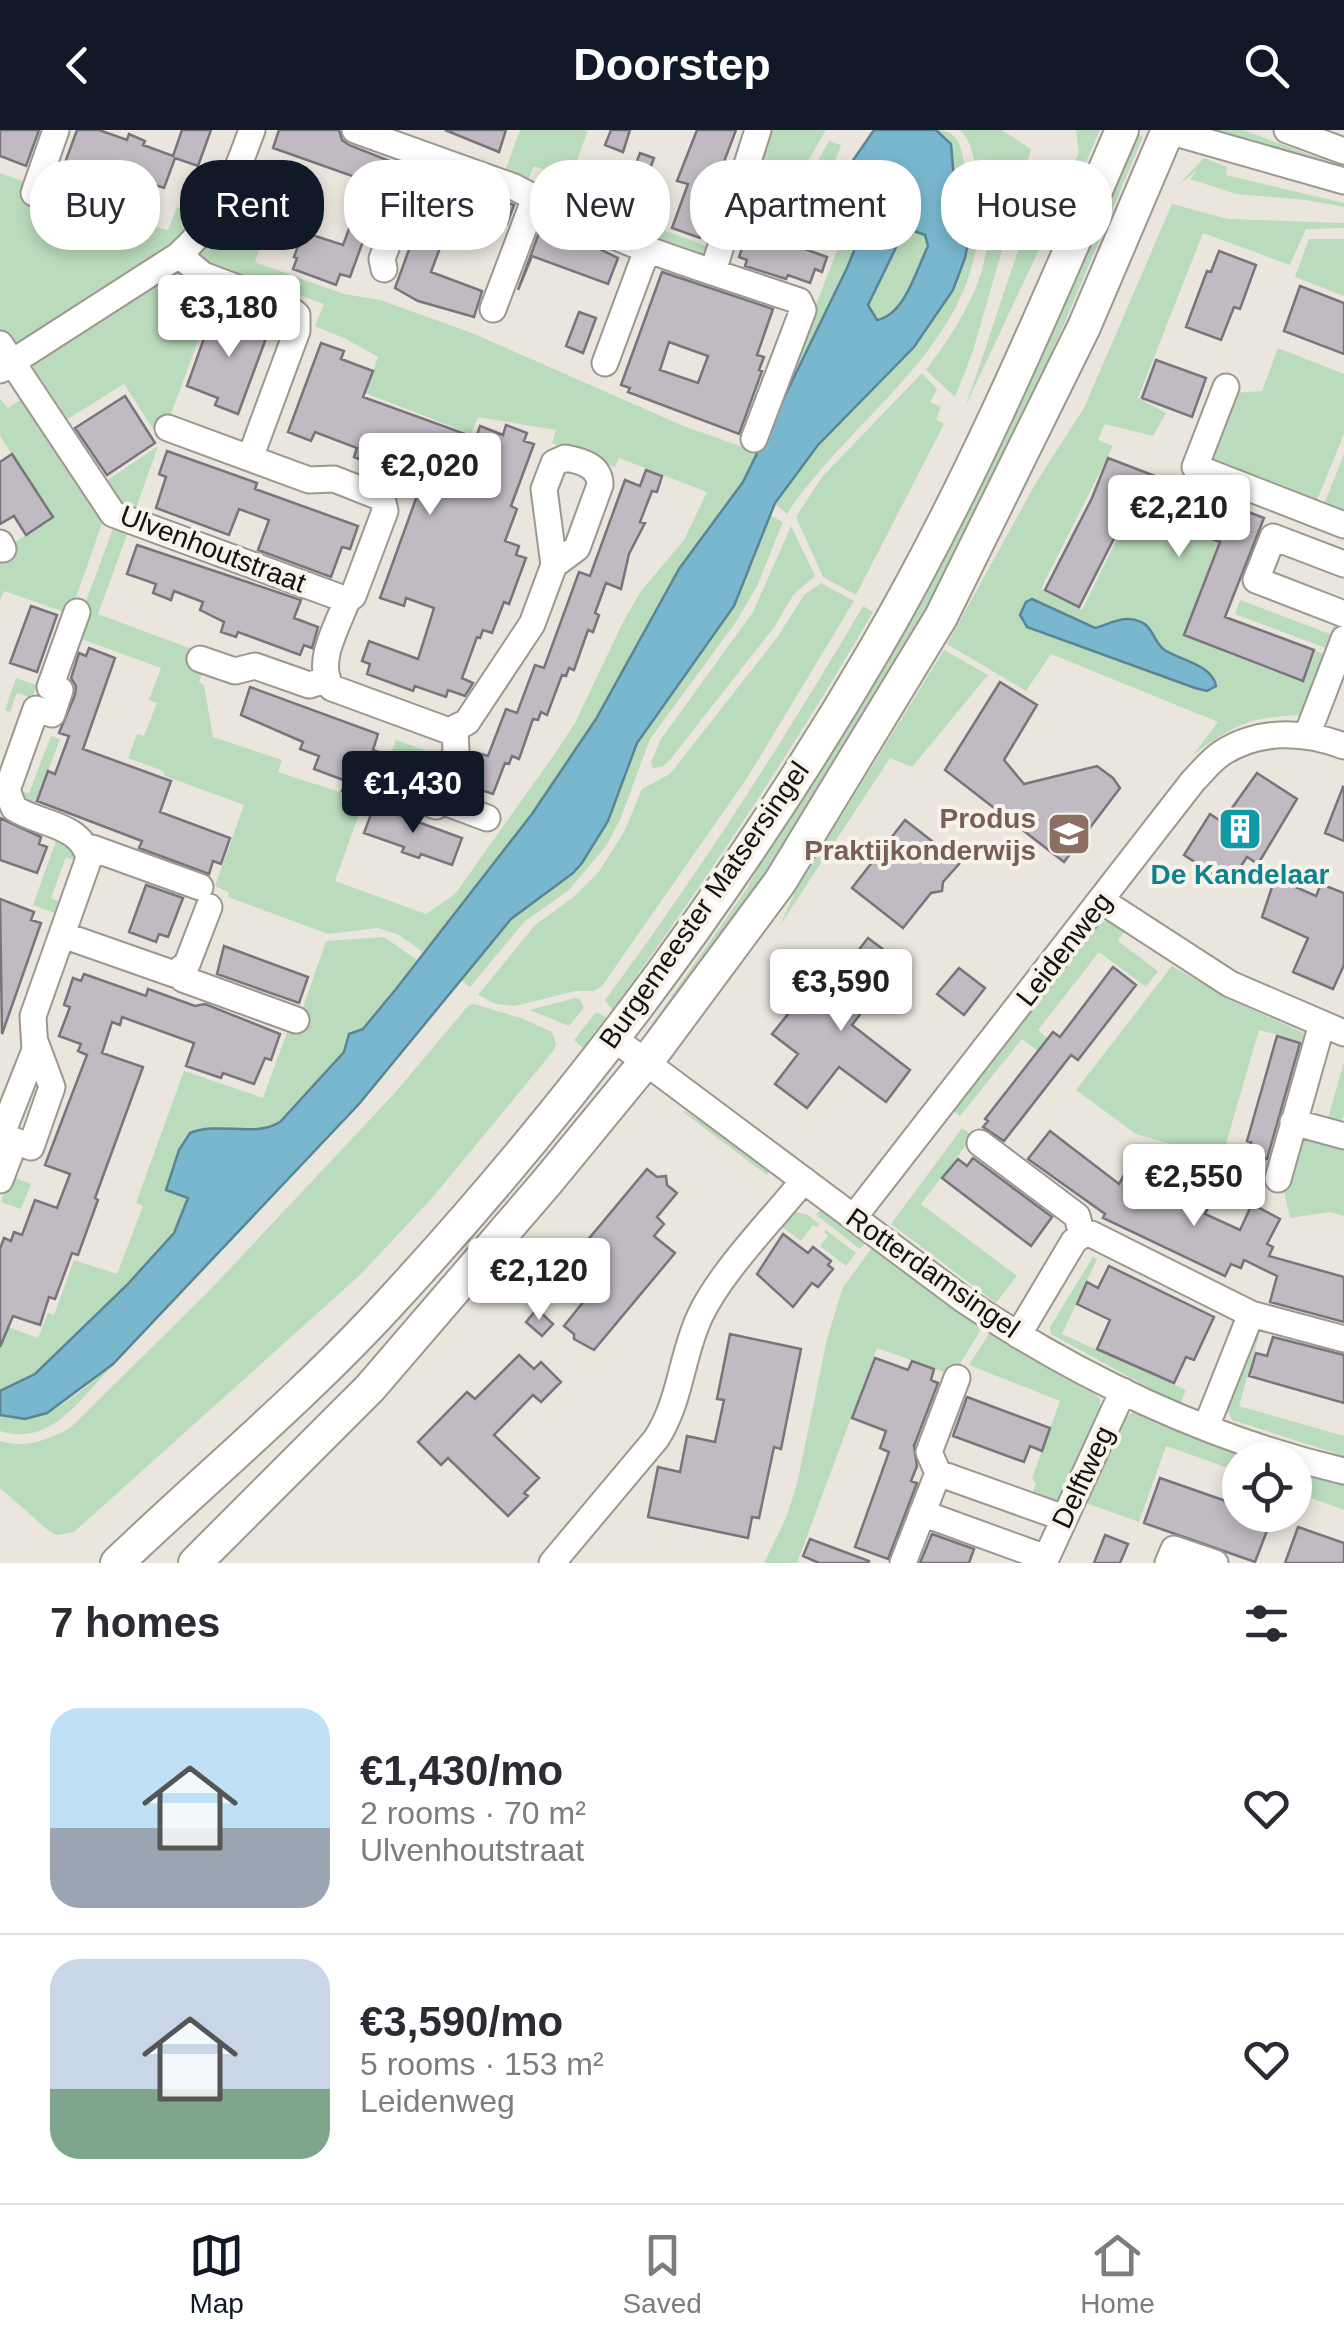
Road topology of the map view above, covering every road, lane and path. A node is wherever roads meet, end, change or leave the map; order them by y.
1 (56, 130) edge
2 (252, 130) edge
3 (355, 130) edge
4 (758, 130) edge
5 (1122, 130) edge
6 (1167, 130) edge
7 (1287, 130) edge
8 (1344, 151) edge
9 (420, 154) junction
10 (46, 160) edge
11 (1344, 180) edge
12 (530, 195) edge
13 (530, 211) edge
14 (646, 250) joint
15 (179, 255) junction
16 (384, 270) dead end
17 (713, 271) junction
18 (493, 309) dead end
19 (4, 359) edge
20 (606, 364) dead end
21 (1226, 387) dead end
22 (168, 428) dead end
23 (754, 439) dead end
24 (250, 458) junction
25 (1344, 526) edge
26 (554, 564) dead end
27 (1344, 564) edge
28 (347, 600) junction
29 (77, 612) dead end
30 (1344, 614) edge
31 (1344, 639) edge
32 (200, 659) dead end
33 (326, 680) junction
34 (455, 730) junction
35 (1307, 735) junction
36 (1344, 746) edge
37 (378, 784) dead end
38 (3, 788) edge
39 (438, 800) junction
40 (487, 818) dead end
41 (87, 849) junction
42 (1102, 901) junction
43 (63, 935) junction
44 (179, 972) junction
45 (296, 1020) dead end
46 (1333, 1029) edge
47 (612, 1037) junction
48 (646, 1062) junction
49 (1293, 1122) junction
50 (1344, 1136) edge
51 (5, 1137) edge
52 (980, 1143) dead end
53 (1278, 1179) dead end
54 (0, 1180) edge
55 (804, 1180) junction
56 (854, 1217) junction
57 (1082, 1234) junction
58 (1251, 1314) junction
59 (1018, 1335) junction
60 (1344, 1340) edge
61 (956, 1378) dead end
62 (1123, 1390) junction
63 (1206, 1427) junction
64 (1344, 1470) edge
65 (938, 1473) junction
66 (922, 1514) junction
67 (1064, 1518) junction
68 (1171, 1556) edge
69 (1045, 1561) edge
70 (118, 1563) edge
71 (195, 1563) edge
72 (552, 1563) edge
73 (902, 1563) edge
74 (1216, 1563) edge

1 - 10 street
2 - 15 street
3 - 9 street
4 - 17 street
5 - 47 main road, Burgemeester Matsersingel
6 - 11 street
6 - 48 main road, Burgemeester Matsersingel
7 - 8 street
9 - 12 street
9 - 16 street
13 - 18 street
14 - 17 street
14 - 20 street
15 - 19 street
15 - 24 street
17 - 23 street
19 - 28 street, Ulvenhoutstraat
21 - 25 street
22 - 24 street
24 - 28 street
26 - 34 street
27 - 30 street
28 - 33 street
29 - 38 street
31 - 35 street
32 - 33 street
33 - 34 street
34 - 39 street
35 - 36 street, Leidenweg
35 - 42 street, Leidenweg
37 - 39 street
38 - 41 street
39 - 40 street
41 - 43 street
41 - 44 street
42 - 46 street
42 - 56 street, Leidenweg
43 - 44 street
43 - 51 street
44 - 45 street
46 - 49 street
47 - 48 street, Rotterdamsingel
47 - 70 main road, Burgemeester Matsersingel
48 - 55 street, Rotterdamsingel
48 - 71 main road, Burgemeester Matsersingel
49 - 50 street
49 - 53 street
51 - 54 street
52 - 57 street
55 - 56 street, Rotterdamsingel
55 - 72 street
56 - 59 street, Rotterdamsingel
57 - 58 street
57 - 59 street
58 - 60 street
58 - 63 street
59 - 62 street, Rotterdamsingel
61 - 65 street
62 - 63 street, Rotterdamsingel
62 - 67 street, Delftweg
63 - 64 street, Rotterdamsingel
65 - 66 street
65 - 67 street
66 - 69 street
66 - 73 street
67 - 69 street, Delftweg
68 - 74 street

